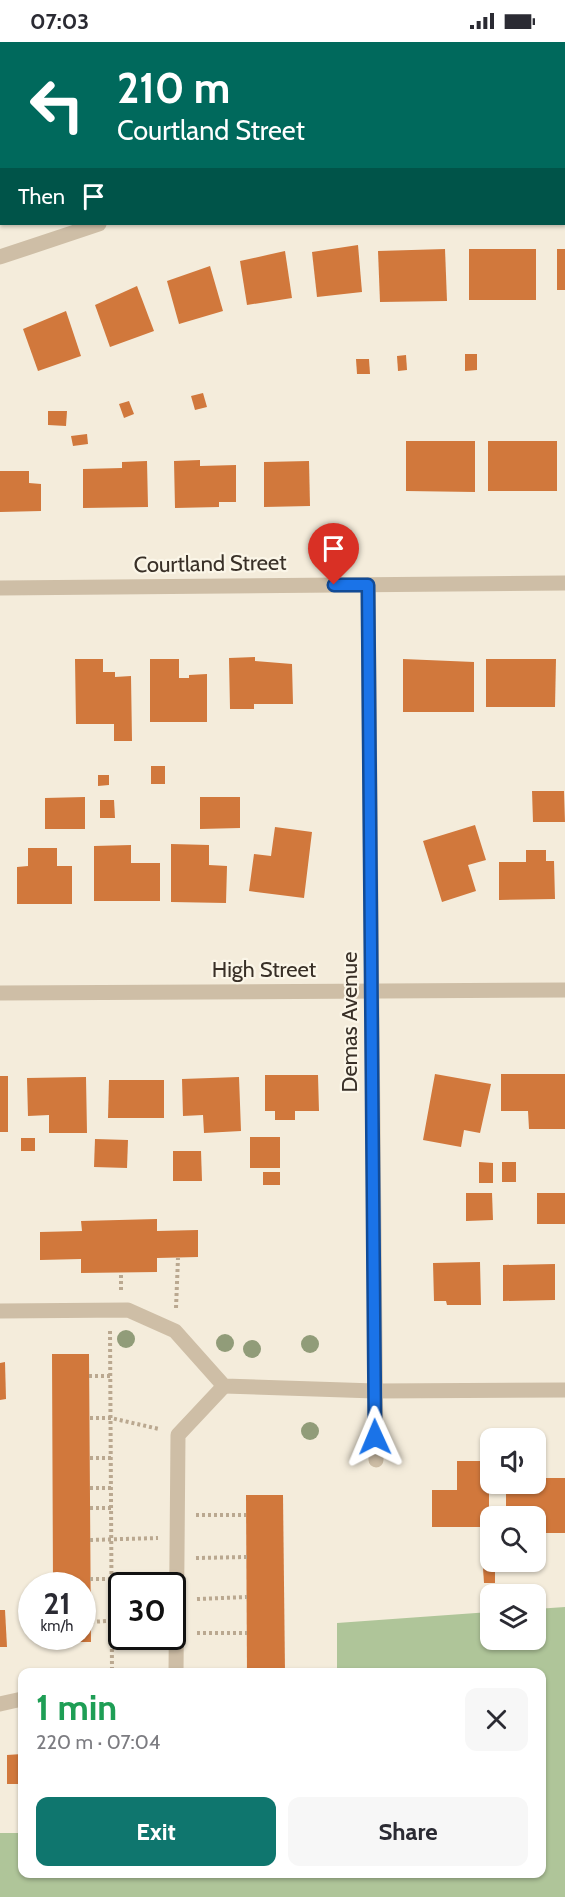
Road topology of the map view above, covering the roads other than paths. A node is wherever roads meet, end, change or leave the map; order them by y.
1 (96, 225) edge
2 (0, 257) edge
3 (565, 583) edge
4 (368, 585) junction
5 (0, 588) edge
6 (565, 990) edge
7 (372, 991) junction
8 (0, 993) edge
9 (0, 1311) edge
10 (224, 1386) junction
11 (565, 1390) edge
12 (375, 1391) junction
13 (376, 1460) dead end
14 (176, 1668) edge
15 (18, 1700) edge
16 (0, 1704) edge

1 - 2 street
3 - 4 street, Courtland Street
4 - 5 street, Courtland Street
4 - 7 street, Demas Avenue
6 - 7 street, High Street
7 - 8 street, High Street
7 - 12 street, Demas Avenue
9 - 10 street
10 - 12 street
10 - 14 street
11 - 12 street
12 - 13 street, Demas Avenue
15 - 16 street

